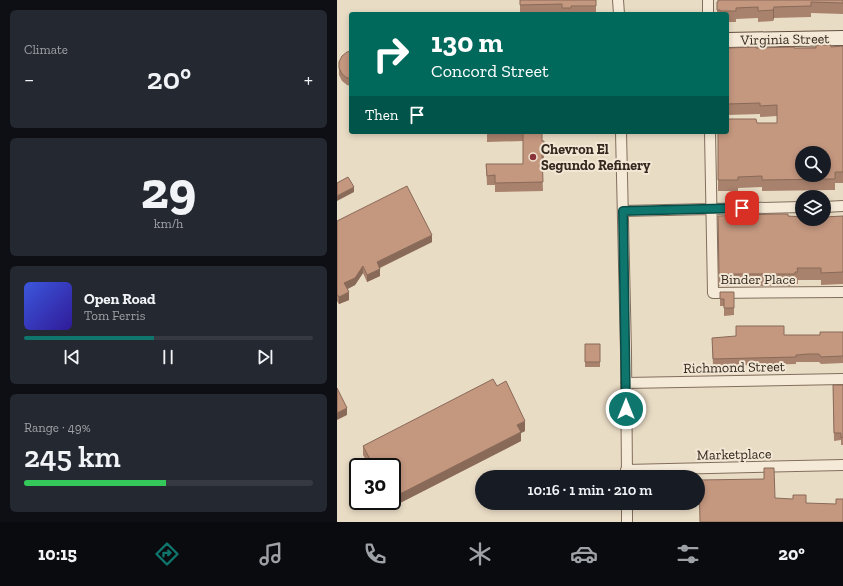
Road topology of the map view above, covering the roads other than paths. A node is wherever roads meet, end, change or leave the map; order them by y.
1 (618, 0) edge
2 (708, 0) edge
3 (619, 12) edge
4 (708, 12) edge
5 (843, 38) edge
6 (729, 40) edge
7 (621, 134) edge
8 (710, 134) edge
9 (843, 206) edge
10 (795, 207) edge
11 (831, 207) edge
12 (712, 209) junction
13 (623, 211) junction
14 (843, 292) edge
15 (843, 379) edge
16 (626, 383) junction
17 (843, 465) edge
18 (626, 470) edge
19 (705, 471) edge
20 (627, 510) edge
21 (627, 522) edge

1 - 3 street
2 - 4 street
5 - 6 street, Virginia Street
7 - 13 street
8 - 12 street, Binder Place
9 - 11 street
10 - 12 street
12 - 13 street
12 - 14 street, Binder Place
13 - 16 street
15 - 16 street, Richmond Street
16 - 18 street
17 - 19 street, Marketplace
20 - 21 street

